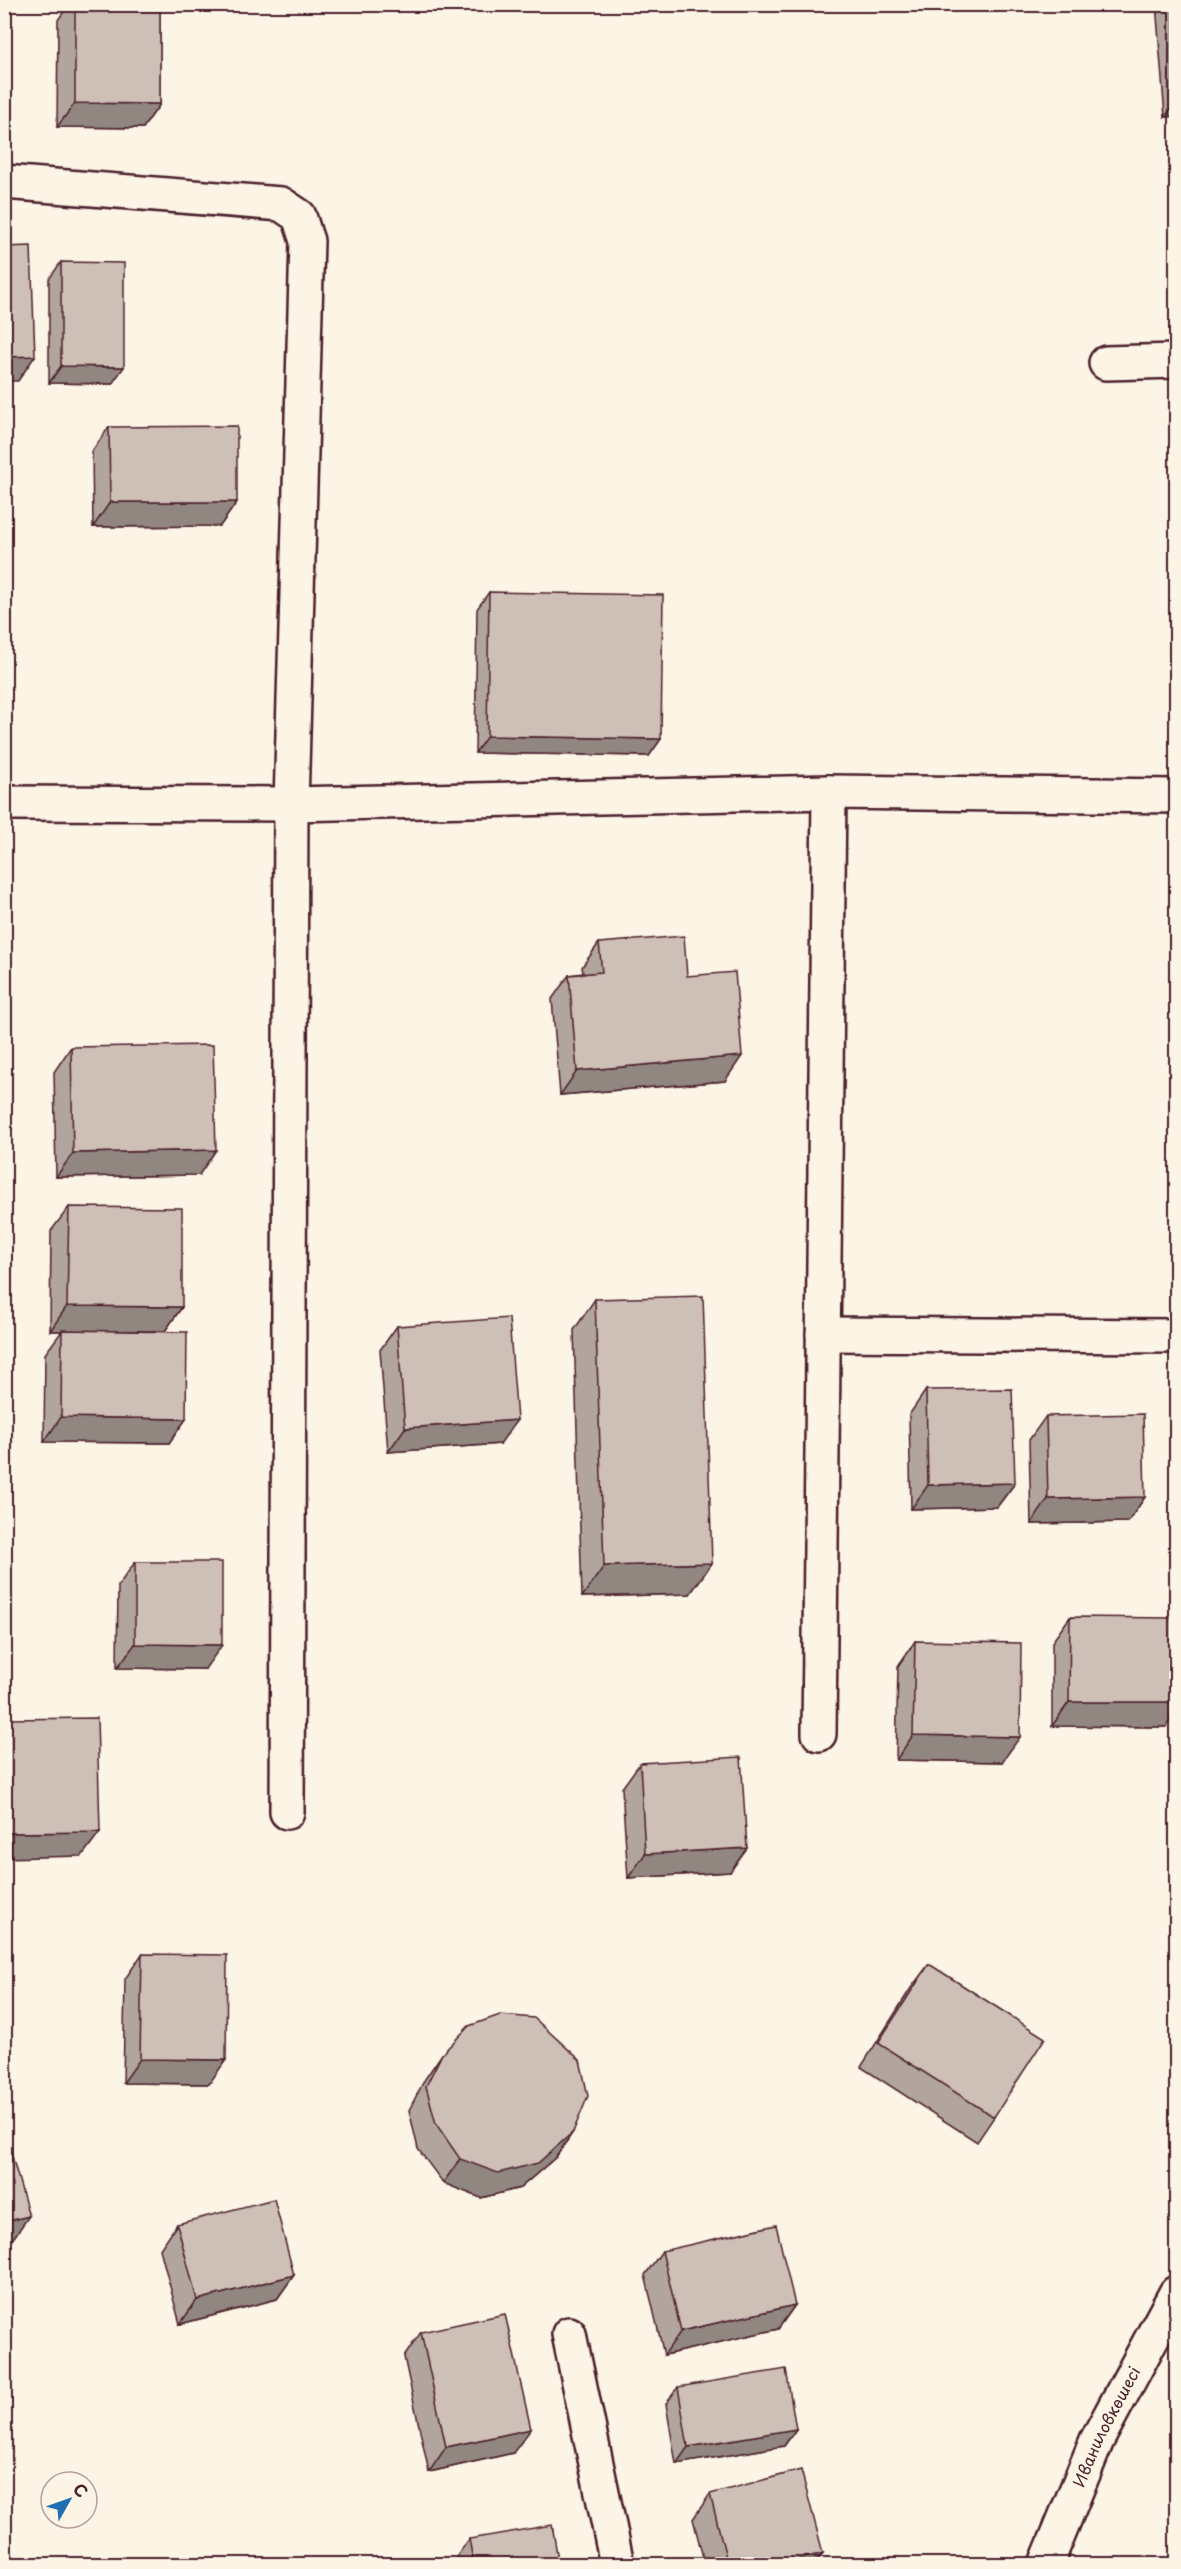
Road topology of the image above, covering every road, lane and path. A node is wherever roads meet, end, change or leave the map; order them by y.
1 (4, 182) edge
2 (1176, 361) edge
3 (1106, 363) dead end
4 (829, 792) junction
5 (1176, 796) edge
6 (4, 803) edge
7 (291, 804) junction
8 (823, 1334) junction
9 (1176, 1336) edge
10 (819, 1734) dead end
11 (287, 1812) dead end
12 (1176, 2293) edge
13 (570, 2334) dead end
14 (617, 2565) edge
15 (1046, 2565) edge

1 - 7 street
2 - 3 street
4 - 5 street
4 - 7 street
4 - 8 street
6 - 7 street
7 - 11 street
8 - 9 street
8 - 10 street
12 - 15 street, Иваниловкөшесі
13 - 14 street

